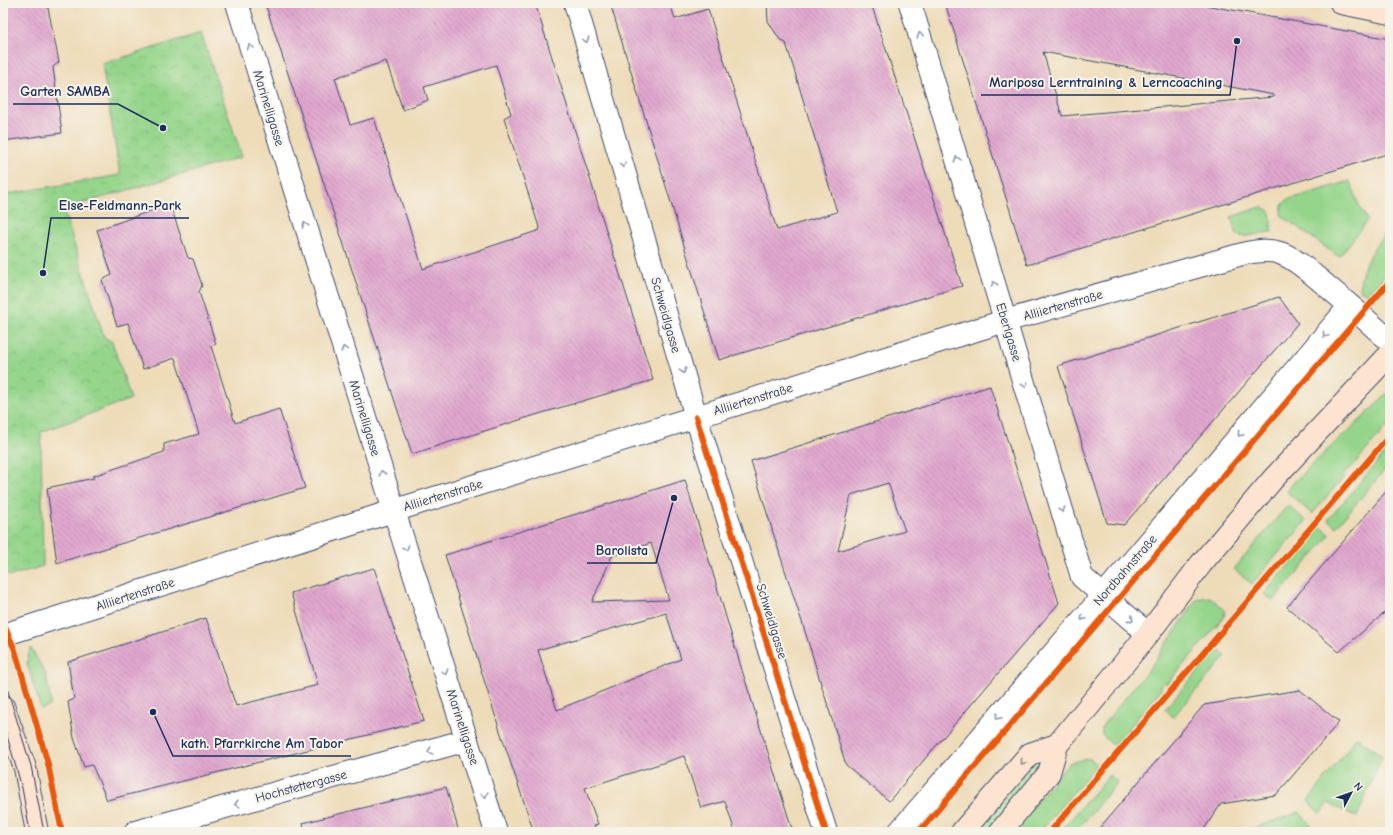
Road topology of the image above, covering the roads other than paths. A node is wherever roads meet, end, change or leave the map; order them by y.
1 (237, 3) edge
2 (575, 3) edge
3 (910, 3) edge
4 (1341, 3) edge
5 (1390, 13) edge
6 (1350, 306) junction
7 (1005, 321) junction
8 (1390, 341) edge
9 (1390, 354) edge
10 (696, 417) junction
11 (394, 510) junction
12 (1103, 596) junction
13 (1148, 634) junction
14 (3, 635) edge
15 (3, 706) edge
16 (467, 740) junction
17 (1057, 745) junction
18 (37, 832) edge
19 (135, 832) edge
20 (496, 832) edge
21 (826, 832) edge
22 (899, 832) edge
23 (962, 832) edge
24 (1000, 832) edge

11 -> 1 street, Marinelligasse
2 -> 10 street, Schweidlgasse
7 -> 3 street, Eberlgasse
4 - 5 main road
6 - 7 street, Alliiertenstraße
6 - 8 street, Alliiertenstraße
6 -> 12 street, Nordbahnstraße
7 - 10 street, Alliiertenstraße
7 -> 12 street, Eberlgasse
9 - 13 main road
10 - 11 street, Alliiertenstraße
10 - 21 street, Schweidlgasse
11 - 14 street, Alliiertenstraße
11 -> 16 street, Marinelligasse
12 -> 13 street, Eberlgasse
12 -> 22 street, Nordbahnstraße
13 - 17 main road
15 - 18 main road
16 -> 19 street, Hochstettergasse
16 -> 20 street, Marinelligasse
17 -> 23 main road
17 - 24 main road

